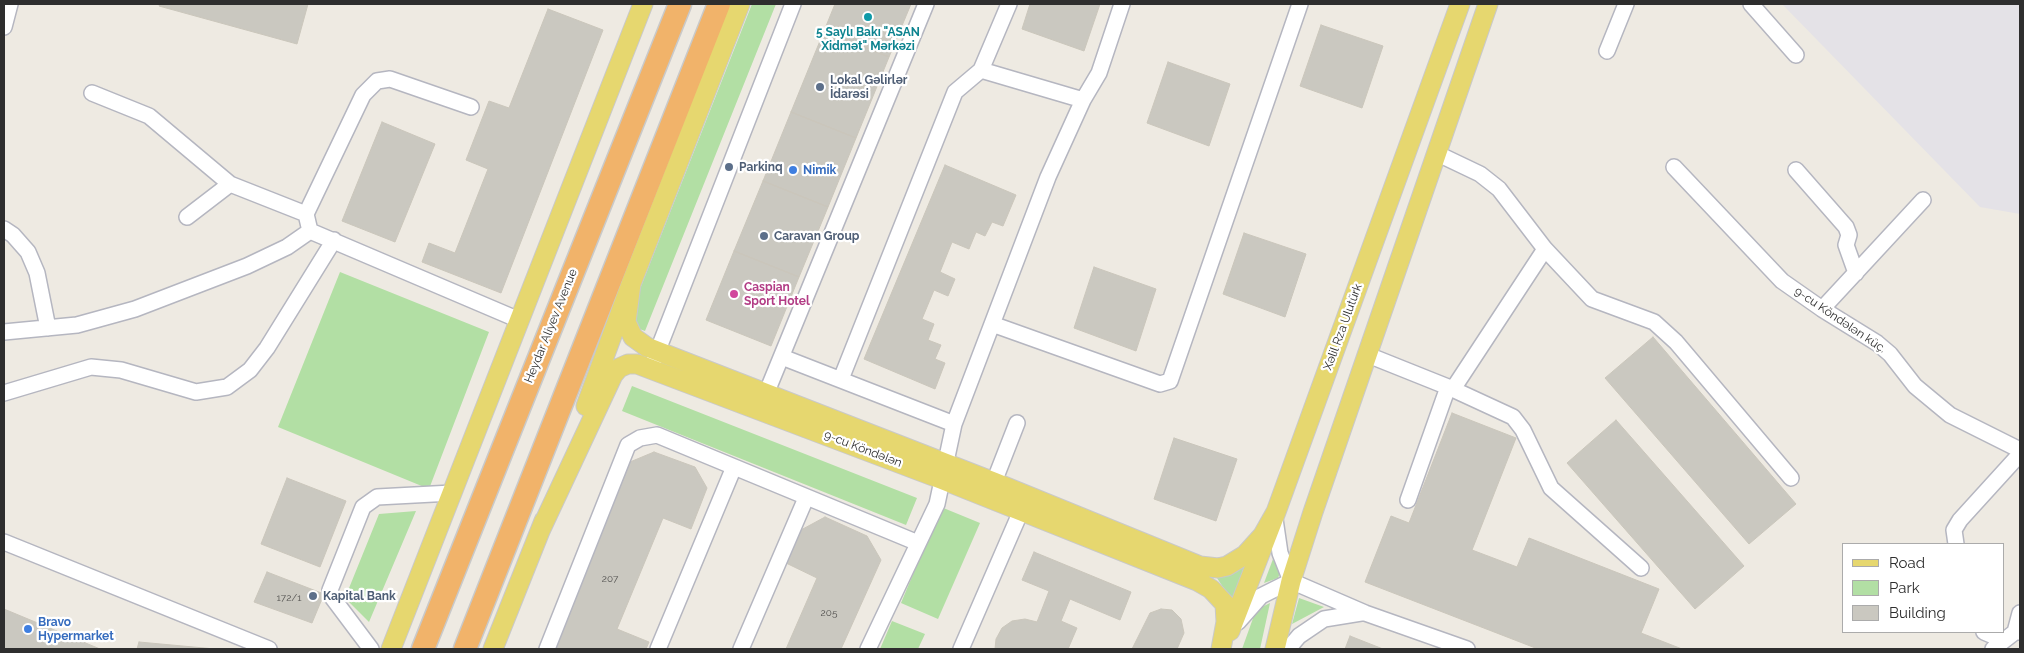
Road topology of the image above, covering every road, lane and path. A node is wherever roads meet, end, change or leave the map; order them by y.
1 (10, 4) edge
2 (642, 4) edge
3 (680, 4) edge
4 (719, 4) edge
5 (740, 4) edge
6 (793, 4) edge
7 (926, 4) edge
8 (1009, 4) edge
9 (1122, 4) edge
10 (1300, 4) edge
11 (1460, 4) edge
12 (1488, 4) edge
13 (1626, 4) edge
14 (1750, 4) edge
15 (4, 26) edge
16 (1607, 51) dead end
17 (1796, 55) dead end
18 (981, 70) junction
19 (92, 94) dead end
20 (1084, 100) junction
21 (471, 107) dead end
22 (1436, 153) junction
23 (1674, 167) dead end
24 (1796, 170) dead end
25 (230, 184) junction
26 (1923, 200) dead end
27 (306, 214) junction
28 (187, 217) dead end
29 (4, 229) edge
30 (310, 231) junction
31 (334, 240) junction
32 (1545, 249) junction
33 (1856, 273) junction
34 (631, 284) junction
35 (1822, 309) junction
36 (519, 320) junction
37 (992, 324) junction
38 (48, 328) junction
39 (4, 332) edge
40 (1368, 355) junction
41 (782, 357) junction
42 (654, 360) junction
43 (841, 379) junction
44 (1451, 388) junction
45 (4, 393) edge
46 (766, 394) junction
47 (1017, 423) dead end
48 (954, 424) junction
49 (2020, 452) edge
50 (734, 467) junction
51 (943, 471) junction
52 (1791, 478) dead end
53 (994, 482) junction
54 (452, 493) junction
55 (806, 498) junction
56 (1408, 500) dead end
57 (1021, 511) junction
58 (1276, 512) junction
59 (540, 532) junction
60 (4, 542) edge
61 (918, 543) junction
62 (1951, 543) edge
63 (1641, 568) dead end
64 (1292, 582) junction
65 (1323, 595) junction
66 (1365, 613) junction
67 (2020, 613) edge
68 (1324, 619) junction
69 (1988, 633) edge
70 (2008, 638) edge
71 (269, 649) edge
72 (371, 649) edge
73 (391, 649) edge
74 (423, 649) edge
75 (465, 649) edge
76 (493, 649) edge
77 (548, 649) edge
78 (658, 649) edge
79 (741, 649) edge
80 (868, 649) edge
81 (961, 649) edge
82 (1222, 649) edge
83 (1275, 649) edge
84 (1288, 649) edge
85 (1467, 649) edge

1 - 15 street
2 - 36 main road
3 - 74 highway, Heydar Aliyev Avenue
4 - 75 highway
5 - 34 main road
6 - 42 street
7 - 41 street
8 - 18 street
9 - 20 street
10 - 37 street
11 - 58 main road, Xəlil Rza Ulutürk
12 - 22 main road
13 - 16 street
14 - 17 street
18 - 20 street
18 - 43 street
19 - 25 street
20 - 37 street
21 - 27 street
22 - 32 street
22 - 40 main road
23 - 35 street, 9-cu Köndələn küç.
24 - 33 street
25 - 27 street
25 - 28 street
26 - 33 street
27 - 30 street
29 - 38 street
30 - 31 street
30 - 38 street
31 - 36 street
31 - 45 street
32 - 44 street
32 - 52 street
33 - 35 street
34 - 42 main road, 9-cu Köndələn
34 - 59 main road
35 - 49 street, 9-cu Köndələn küç.
36 - 54 main road
37 - 48 street
38 - 39 street
40 - 44 street
40 - 64 main road
41 - 43 street
41 - 46 street
42 - 46 main road, 9-cu Köndələn
42 - 51 main road, 9-cu Köndələn
42 - 59 main road, 9-cu Köndələn
43 - 48 street
44 - 56 street
44 - 63 street
46 - 51 main road, 9-cu Köndələn
47 - 53 street
48 - 51 street
49 - 62 street
50 - 55 street
50 - 77 street
50 - 78 street
51 - 53 main road, 9-cu Köndələn
51 - 57 main road, 9-cu Köndələn
51 - 61 street
53 - 58 main road, 9-cu Köndələn
54 - 72 street
54 - 73 main road
55 - 61 street
55 - 79 street
57 - 81 street
57 - 82 main road, 9-cu Köndələn
58 - 64 street
58 - 82 main road, Xəlil Rza Ulutürk
59 - 76 main road
60 - 71 street
61 - 80 street
64 - 65 street
64 - 82 street
64 - 83 main road
65 - 66 street
65 - 68 street
66 - 68 street
66 - 85 street
67 - 70 street
68 - 84 street
69 - 70 street

